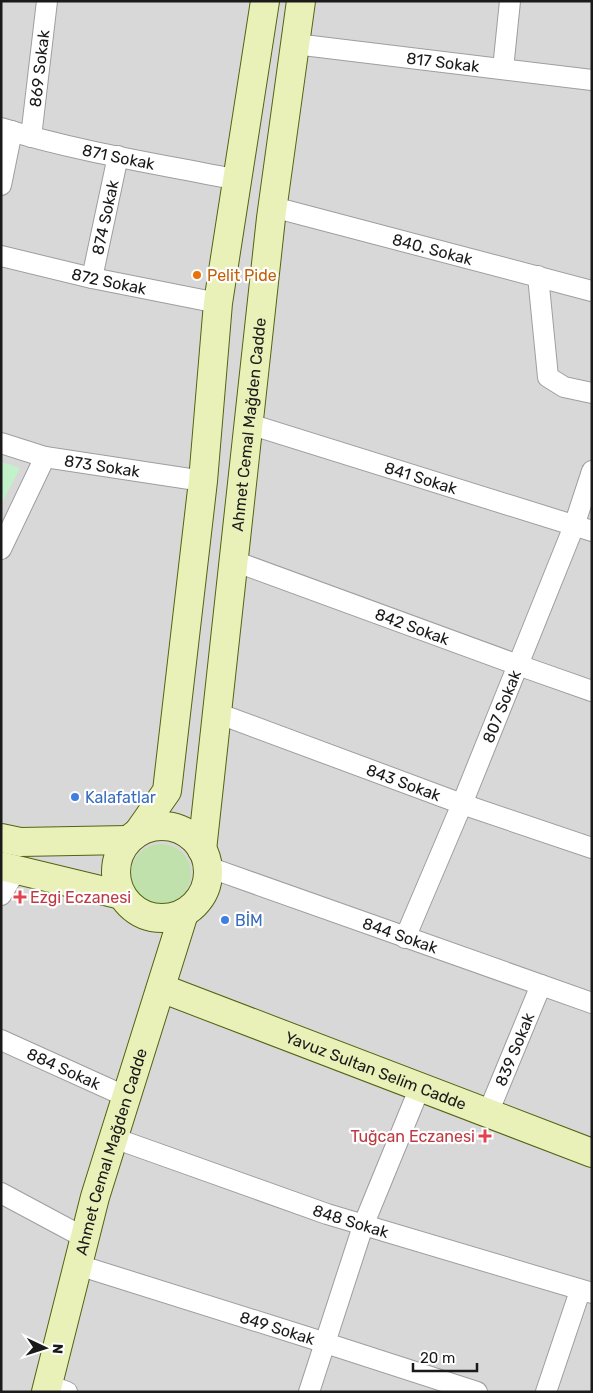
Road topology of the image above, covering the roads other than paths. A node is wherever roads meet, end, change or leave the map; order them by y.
1 (48, 1) edge
2 (265, 1) edge
3 (301, 1) edge
4 (510, 1) edge
5 (295, 44) junction
6 (503, 69) junction
7 (592, 80) edge
8 (6, 129) edge
9 (31, 137) junction
10 (118, 156) junction
11 (238, 180) junction
12 (1, 185) edge
13 (273, 207) junction
14 (1, 256) edge
15 (538, 276) junction
16 (92, 278) junction
17 (592, 291) edge
18 (218, 304) junction
19 (592, 393) edge
20 (249, 424) junction
21 (1, 443) edge
22 (45, 457) junction
23 (592, 472) edge
24 (203, 481) junction
25 (583, 528) edge
26 (1, 549) edge
27 (234, 561) junction
28 (518, 665) junction
29 (592, 690) edge
30 (217, 713) junction
31 (462, 804) junction
32 (133, 836) junction
33 (1, 838) edge
34 (592, 848) edge
35 (205, 858) junction
36 (9, 868) edge
37 (1, 895) edge
38 (121, 895) junction
39 (184, 913) junction
40 (405, 938) junction
41 (541, 985) junction
42 (161, 988) junction
43 (590, 997) edge
44 (1, 1040) edge
45 (420, 1087) junction
46 (127, 1097) junction
47 (488, 1113) junction
48 (114, 1138) junction
49 (592, 1153) edge
50 (1, 1193) edge
51 (363, 1226) junction
52 (85, 1238) junction
53 (78, 1265) junction
54 (586, 1292) edge
55 (326, 1343) junction
56 (54, 1390) edge
57 (309, 1392) edge
58 (477, 1392) edge
59 (546, 1392) edge

1 - 9 street, 869 Sokak
2 - 11 main road
3 - 5 main road, Ahmet Cemal Mağden Cadde
4 - 6 street
5 - 6 street, 817 Sokak
5 - 13 main road, Ahmet Cemal Mağden Cadde
6 - 7 street, 817 Sokak
8 - 9 street, 871 Sokak
8 - 12 street
9 - 10 street, 871 Sokak
10 - 11 street, 871 Sokak
10 - 16 street, 874 Sokak
11 - 18 main road
13 - 15 street, 840. Sokak
13 - 20 main road, Ahmet Cemal Mağden Cadde
14 - 16 street, 872 Sokak
15 - 17 street, 840. Sokak
15 - 19 street
16 - 18 street, 872 Sokak
18 - 24 main road
20 - 25 street, 841 Sokak
20 - 27 main road, Ahmet Cemal Mağden Cadde
21 - 22 street, 873 Sokak
22 - 24 street, 873 Sokak
22 - 26 street
23 - 25 street, 807 Sokak
24 - 32 main road
25 - 28 street, 807 Sokak
27 - 28 street, 842 Sokak
27 - 30 main road, Ahmet Cemal Mağden Cadde
28 - 29 street, 842 Sokak
28 - 31 street, 807 Sokak
30 - 31 street, 843 Sokak
30 - 35 main road, Ahmet Cemal Mağden Cadde
31 - 34 street, 843 Sokak
31 - 40 street, 807 Sokak
32 - 33 main road
32 - 35 main road
32 - 38 main road
35 - 39 main road
35 - 40 street, 844 Sokak
36 - 37 street
36 - 38 main road
38 - 39 main road
39 - 42 main road, Ahmet Cemal Mağden Cadde
40 - 41 street, 844 Sokak
41 - 43 street, 844 Sokak
41 - 47 street, 839 Sokak
42 - 45 main road, Yavuz Sultan Selim Cadde
42 - 46 main road, Ahmet Cemal Mağden Cadde
44 - 46 street, 884 Sokak
45 - 47 main road, Yavuz Sultan Selim Cadde
45 - 51 street
46 - 48 main road, Ahmet Cemal Mağden Cadde
47 - 49 main road, Yavuz Sultan Selim Cadde
48 - 51 street, 848 Sokak
48 - 52 main road, Ahmet Cemal Mağden Cadde
50 - 52 street
51 - 54 street, 848 Sokak
51 - 55 street
52 - 53 main road, Ahmet Cemal Mağden Cadde
53 - 55 street, 849 Sokak
53 - 56 main road, Ahmet Cemal Mağden Cadde
54 - 59 street
55 - 57 street
55 - 58 street, 849 Sokak

